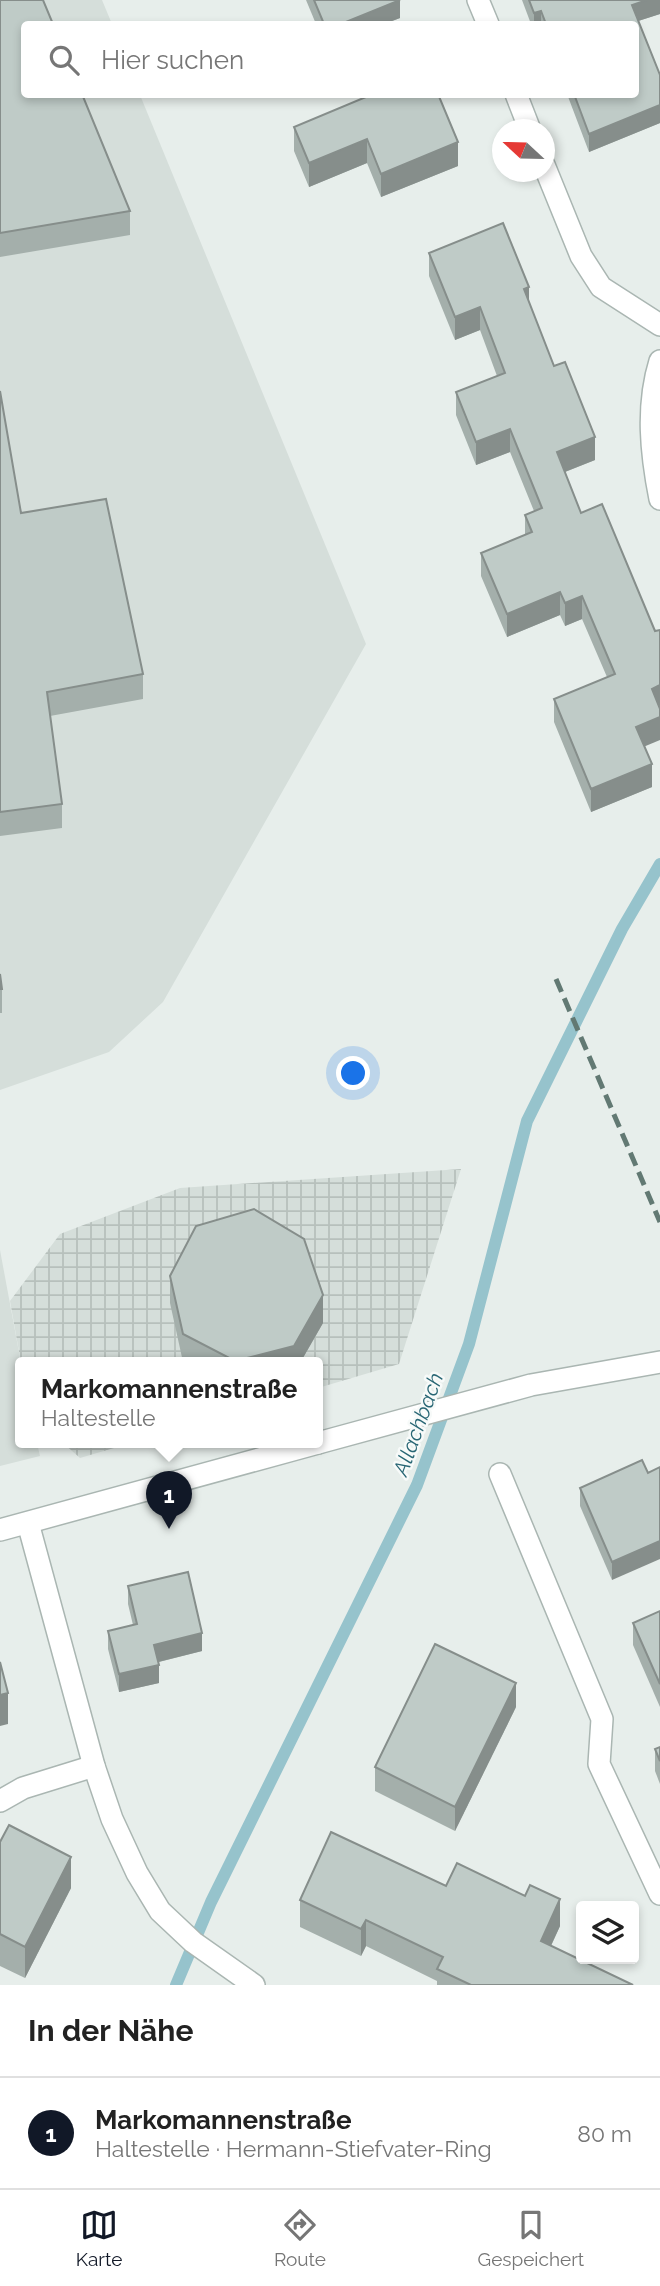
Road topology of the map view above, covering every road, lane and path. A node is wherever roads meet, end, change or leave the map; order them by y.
1 (478, 0) edge
2 (487, 21) edge
3 (518, 98) edge
4 (526, 119) edge
5 (551, 182) edge
6 (660, 325) edge
7 (660, 361) edge
8 (660, 499) edge
9 (660, 1362) edge
10 (323, 1442) edge
11 (300, 1448) edge
12 (500, 1474) dead end
13 (28, 1523) junction
14 (0, 1530) edge
15 (94, 1766) junction
16 (0, 1801) edge
17 (660, 1894) edge
18 (254, 1985) edge

1 - 2 street
3 - 4 street
5 - 6 street
7 - 8 street
9 - 10 street
11 - 13 street
12 - 17 street
13 - 14 street
13 - 15 street
15 - 16 street
15 - 18 street

